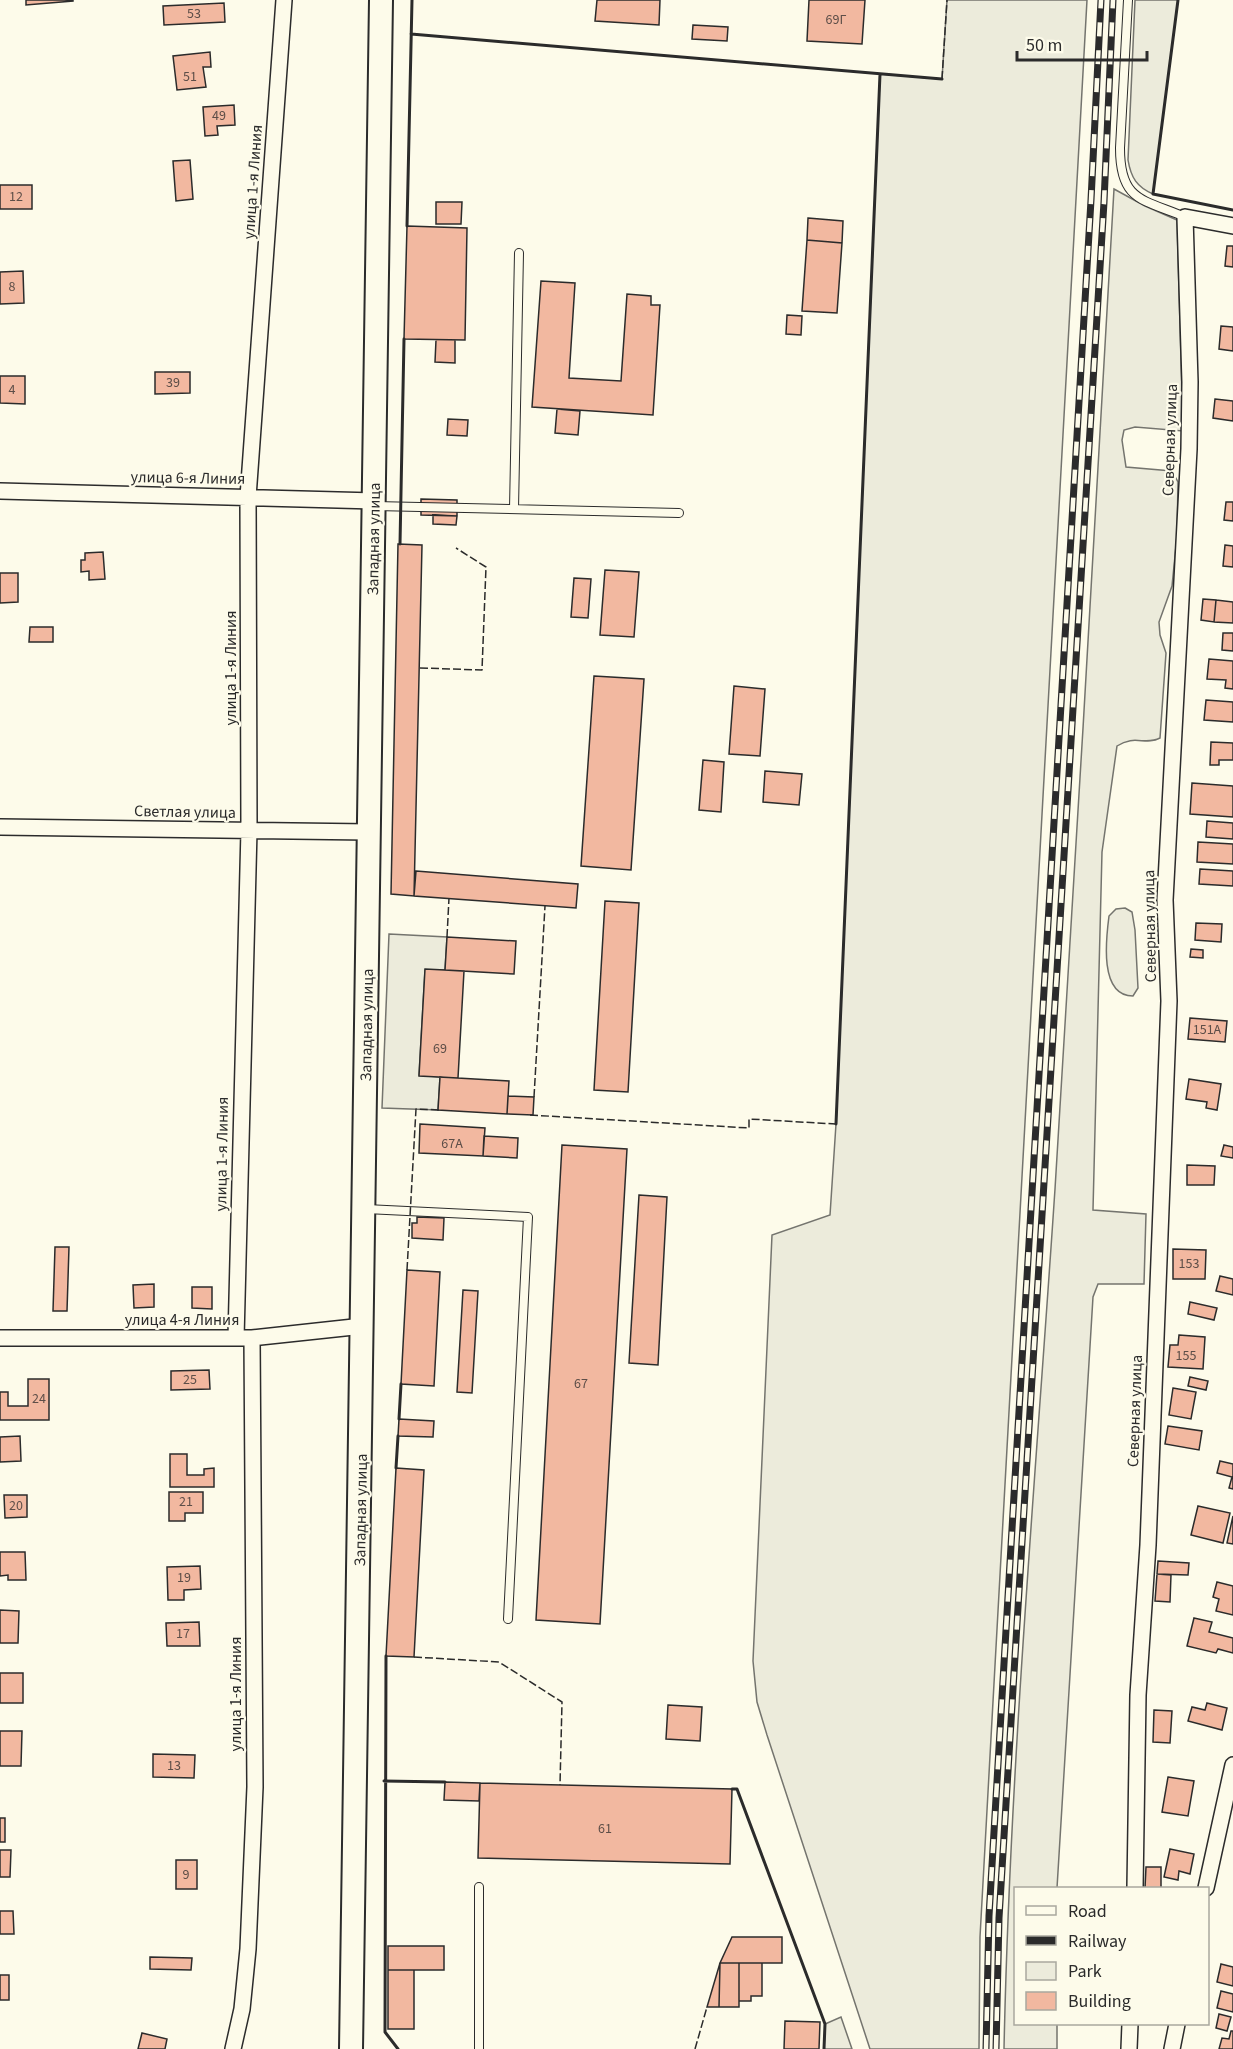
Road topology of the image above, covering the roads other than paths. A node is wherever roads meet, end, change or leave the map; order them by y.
1 (284, 0) edge
2 (381, 0) edge
3 (1128, 0) edge
4 (1185, 217) junction
5 (1233, 226) edge
6 (519, 253) dead end
7 (0, 491) edge
8 (249, 497) junction
9 (375, 504) junction
10 (514, 509) junction
11 (679, 513) dead end
12 (0, 827) edge
13 (249, 830) junction
14 (369, 832) junction
15 (365, 1208) junction
16 (363, 1326) junction
17 (0, 1338) edge
18 (236, 1338) junction
19 (252, 1338) junction
20 (508, 1619) dead end
21 (1233, 1765) edge
22 (479, 1887) dead end
23 (1135, 1887) edge
24 (1206, 1887) edge
25 (1130, 2025) edge
26 (1177, 2025) edge
27 (233, 2049) edge
28 (351, 2049) edge
29 (479, 2049) edge
30 (1129, 2049) edge
31 (1172, 2049) edge

1 - 8 street, улица 1-я Линия
2 - 9 street, Западная улица
3 - 4 lane
4 - 5 street
4 - 23 street, Северная улица
6 - 10 lane
7 - 8 street, улица 6-я Линия
8 - 9 street, улица 6-я Линия
8 - 13 street, улица 1-я Линия
9 - 10 lane
9 - 14 street, Западная улица
10 - 11 lane
12 - 13 street, Светлая улица
13 - 14 street, Светлая улица
13 - 18 street, улица 1-я Линия
14 - 15 street, Западная улица
15 - 16 street, Западная улица
15 - 20 lane
16 - 19 street, улица 4-я Линия
16 - 28 street, Западная улица
17 - 18 street, улица 4-я Линия
18 - 19 street, улица 4-я Линия
19 - 27 street, улица 1-я Линия
21 - 24 street
22 - 29 lane
25 - 30 street
26 - 31 street

